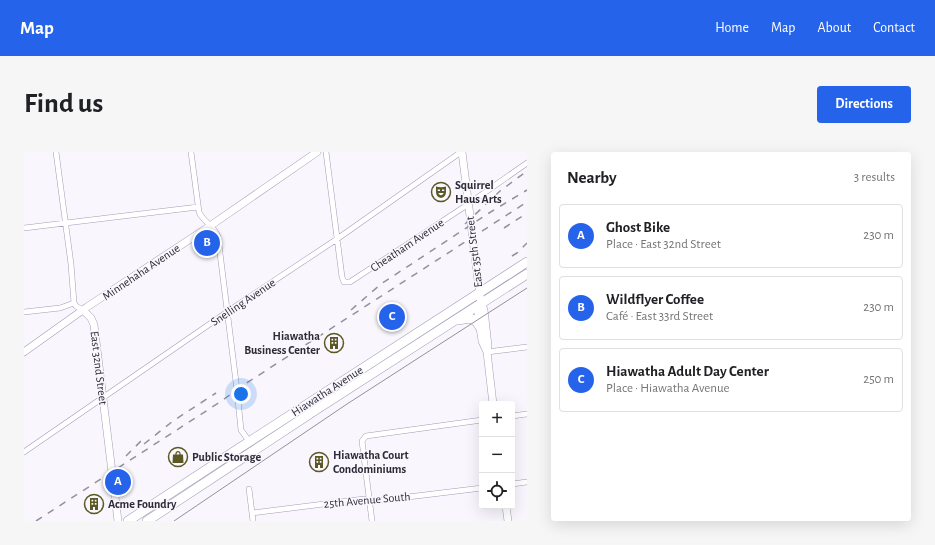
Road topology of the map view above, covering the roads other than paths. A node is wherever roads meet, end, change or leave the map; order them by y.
1 (56, 152) edge
2 (192, 152) edge
3 (317, 152) edge
4 (326, 152) edge
5 (462, 152) edge
6 (527, 163) edge
7 (468, 203) junction
8 (198, 207) junction
9 (65, 223) junction
10 (210, 226) junction
11 (24, 228) edge
12 (337, 239) junction
13 (527, 262) edge
14 (527, 274) edge
15 (479, 293) junction
16 (74, 303) junction
17 (480, 304) junction
18 (83, 310) junction
19 (24, 312) edge
20 (228, 312) junction
21 (452, 321) junction
22 (480, 327) junction
23 (527, 347) edge
24 (24, 352) edge
25 (487, 352) junction
26 (103, 398) junction
27 (493, 401) edge
28 (527, 414) edge
29 (515, 416) edge
30 (479, 420) edge
31 (249, 442) junction
32 (24, 452) edge
33 (527, 482) edge
34 (515, 484) edge
35 (479, 488) edge
36 (249, 490) dead end
37 (370, 500) junction
38 (506, 509) edge
39 (252, 513) junction
40 (150, 519) edge
41 (118, 521) edge
42 (128, 521) edge
43 (253, 521) edge
44 (372, 521) edge
45 (508, 521) edge

1 - 9 street
2 - 8 street
3 - 10 street, Minnehaha Avenue
4 - 12 street
5 - 7 street, East 35th Street
5 - 12 street, Snelling Avenue
6 - 7 street, Cheatham Avenue
7 - 12 street, Cheatham Avenue
7 - 15 street, East 35th Street
8 - 9 street
8 - 10 street
9 - 11 street
9 - 16 street
10 - 18 street, Minnehaha Avenue
10 - 20 street
12 - 20 street, Snelling Avenue
13 - 15 highway, Hiawatha Avenue
14 - 17 highway, Hiawatha Avenue
15 - 17 street, East 35th Street
15 - 31 highway, Hiawatha Avenue
16 - 18 street, East 32nd Street
16 - 19 street
17 - 21 highway, Hiawatha Avenue
17 - 22 street, East 35th Street
17 - 25 street, East 35th Street
18 - 24 street, Minnehaha Avenue
18 - 26 street, East 32nd Street
20 - 26 street, Snelling Avenue
20 - 31 street
21 - 22 highway
21 - 40 highway, Hiawatha Avenue
22 - 25 street, East 35th Street
23 - 25 street
25 - 27 street, East 35th Street
26 - 32 street, Snelling Avenue
26 - 41 street, East 32nd Street
28 - 29 street
30 - 37 street
31 - 42 highway, Hiawatha Avenue
33 - 34 street
35 - 37 street, 25th Avenue South
36 - 39 street
37 - 39 street, 25th Avenue South
37 - 44 street
38 - 45 street
39 - 43 street

